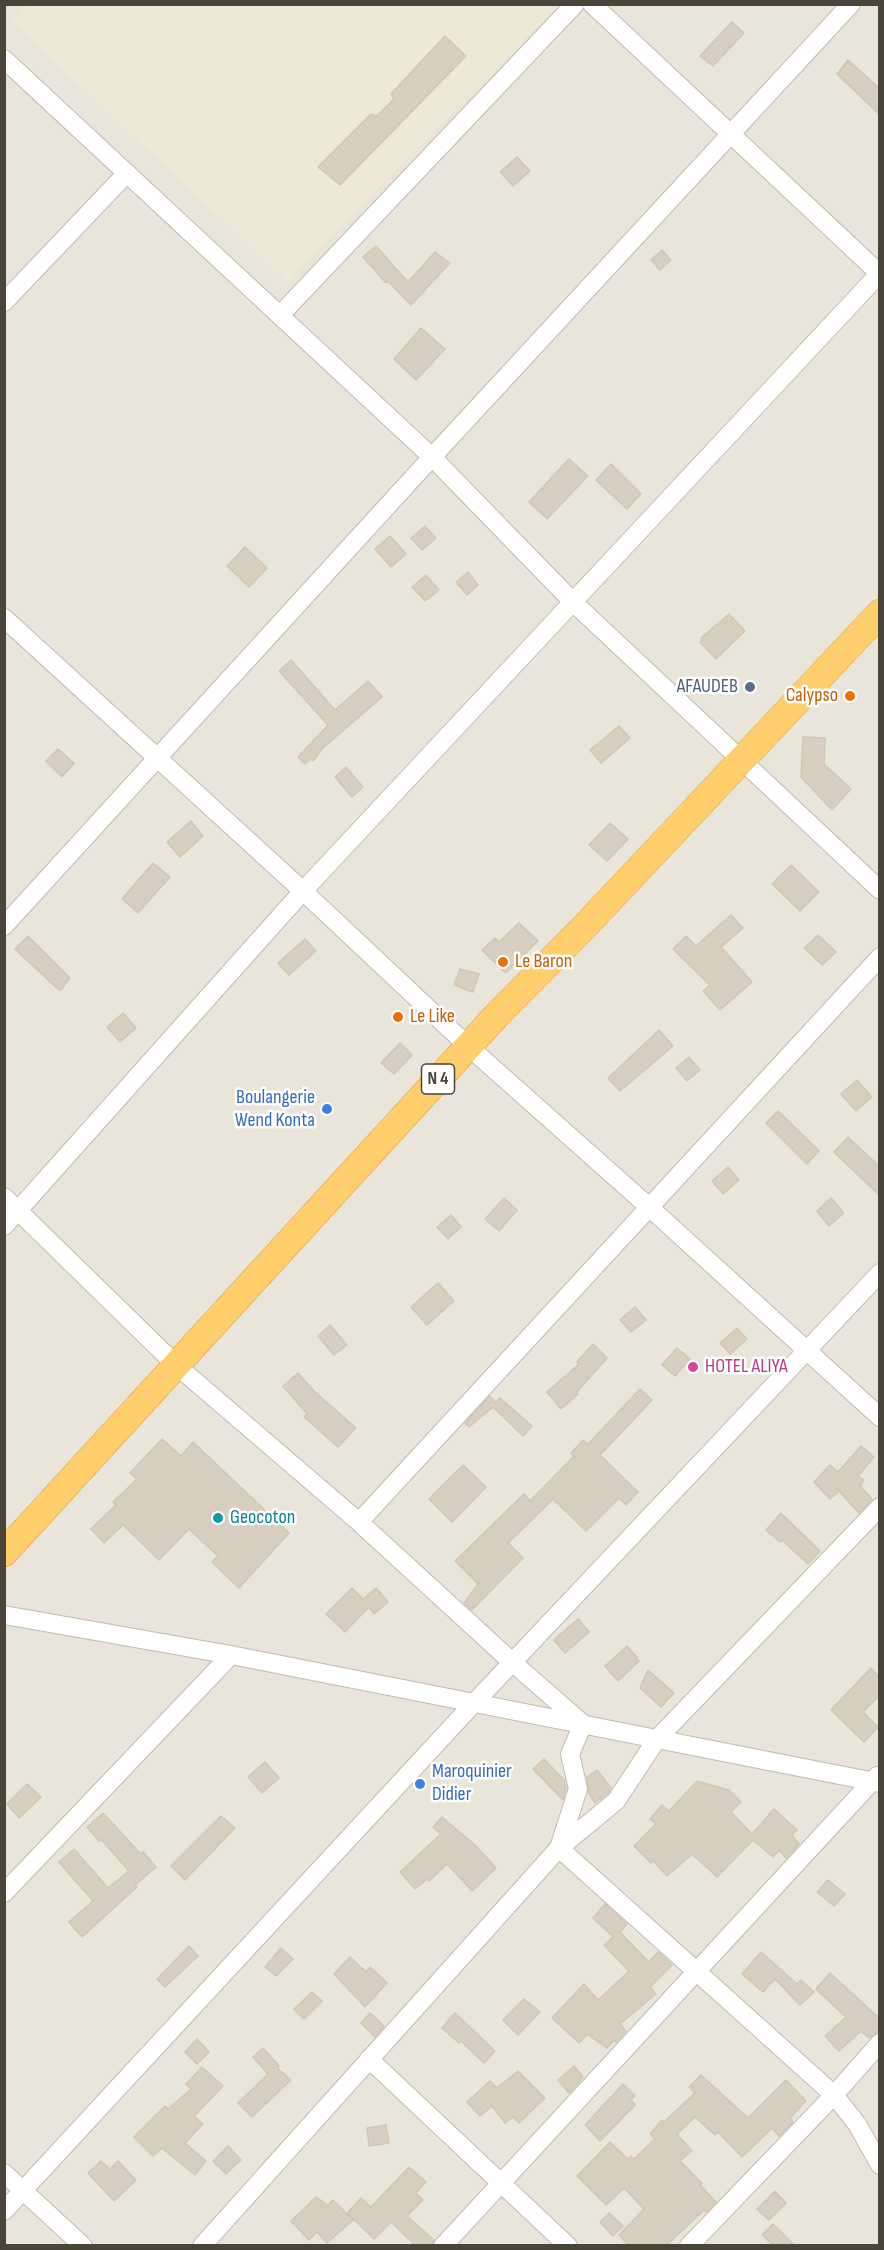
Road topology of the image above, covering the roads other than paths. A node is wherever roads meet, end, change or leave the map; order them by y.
1 (575, 4) edge
2 (592, 4) edge
3 (851, 4) edge
4 (4, 59) edge
5 (731, 134) junction
6 (127, 173) junction
7 (879, 274) edge
8 (4, 302) edge
9 (280, 315) junction
10 (432, 457) junction
11 (574, 603) junction
12 (879, 613) edge
13 (4, 618) edge
14 (158, 758) junction
15 (740, 760) junction
16 (879, 890) edge
17 (303, 891) junction
18 (4, 926) edge
19 (879, 957) edge
20 (468, 1046) junction
21 (4, 1197) edge
22 (648, 1206) junction
23 (19, 1210) junction
24 (4, 1226) edge
25 (879, 1273) edge
26 (807, 1351) junction
27 (176, 1365) junction
28 (879, 1417) edge
29 (879, 1507) edge
30 (359, 1522) junction
31 (4, 1553) edge
32 (4, 1614) edge
33 (231, 1655) junction
34 (512, 1662) junction
35 (473, 1704) junction
36 (583, 1724) junction
37 (657, 1739) junction
38 (877, 1779) edge
39 (559, 1848) junction
40 (4, 1893) edge
41 (696, 1972) junction
42 (879, 2043) edge
43 (369, 2059) junction
44 (834, 2095) junction
45 (879, 2165) edge
46 (4, 2173) edge
47 (501, 2183) junction
48 (24, 2190) junction
49 (4, 2211) edge
50 (83, 2246) edge
51 (202, 2246) edge
52 (443, 2246) edge
53 (568, 2246) edge
54 (689, 2246) edge

1 - 9 street
2 - 5 street
3 - 5 street
4 - 6 street
5 - 7 street
5 - 10 street
6 - 8 street
6 - 9 street
7 - 11 street
9 - 10 street
10 - 11 street
10 - 14 street
11 - 15 street
11 - 17 street
12 - 15 highway, N 4
13 - 14 street
14 - 17 street
14 - 18 street
15 - 16 street
15 - 20 highway, N 4
17 - 20 street
17 - 23 street
19 - 22 street
20 - 22 street
20 - 27 highway, N 4
21 - 23 street
22 - 26 street
22 - 30 street
23 - 24 street
23 - 27 street
25 - 26 street
26 - 28 street
26 - 34 street
27 - 30 street
27 - 31 highway, N 4
29 - 37 street
30 - 34 street
32 - 33 street
33 - 35 street
33 - 40 street
34 - 35 street
34 - 36 street
35 - 36 street
35 - 48 street
36 - 37 street
36 - 39 street
37 - 38 street
37 - 39 street
38 - 41 street
39 - 41 street
39 - 43 street
41 - 44 street
41 - 47 street
42 - 44 street
43 - 47 street
43 - 51 street
44 - 45 street
44 - 54 street
46 - 48 street
47 - 52 street
47 - 53 street
48 - 49 street
48 - 50 street

